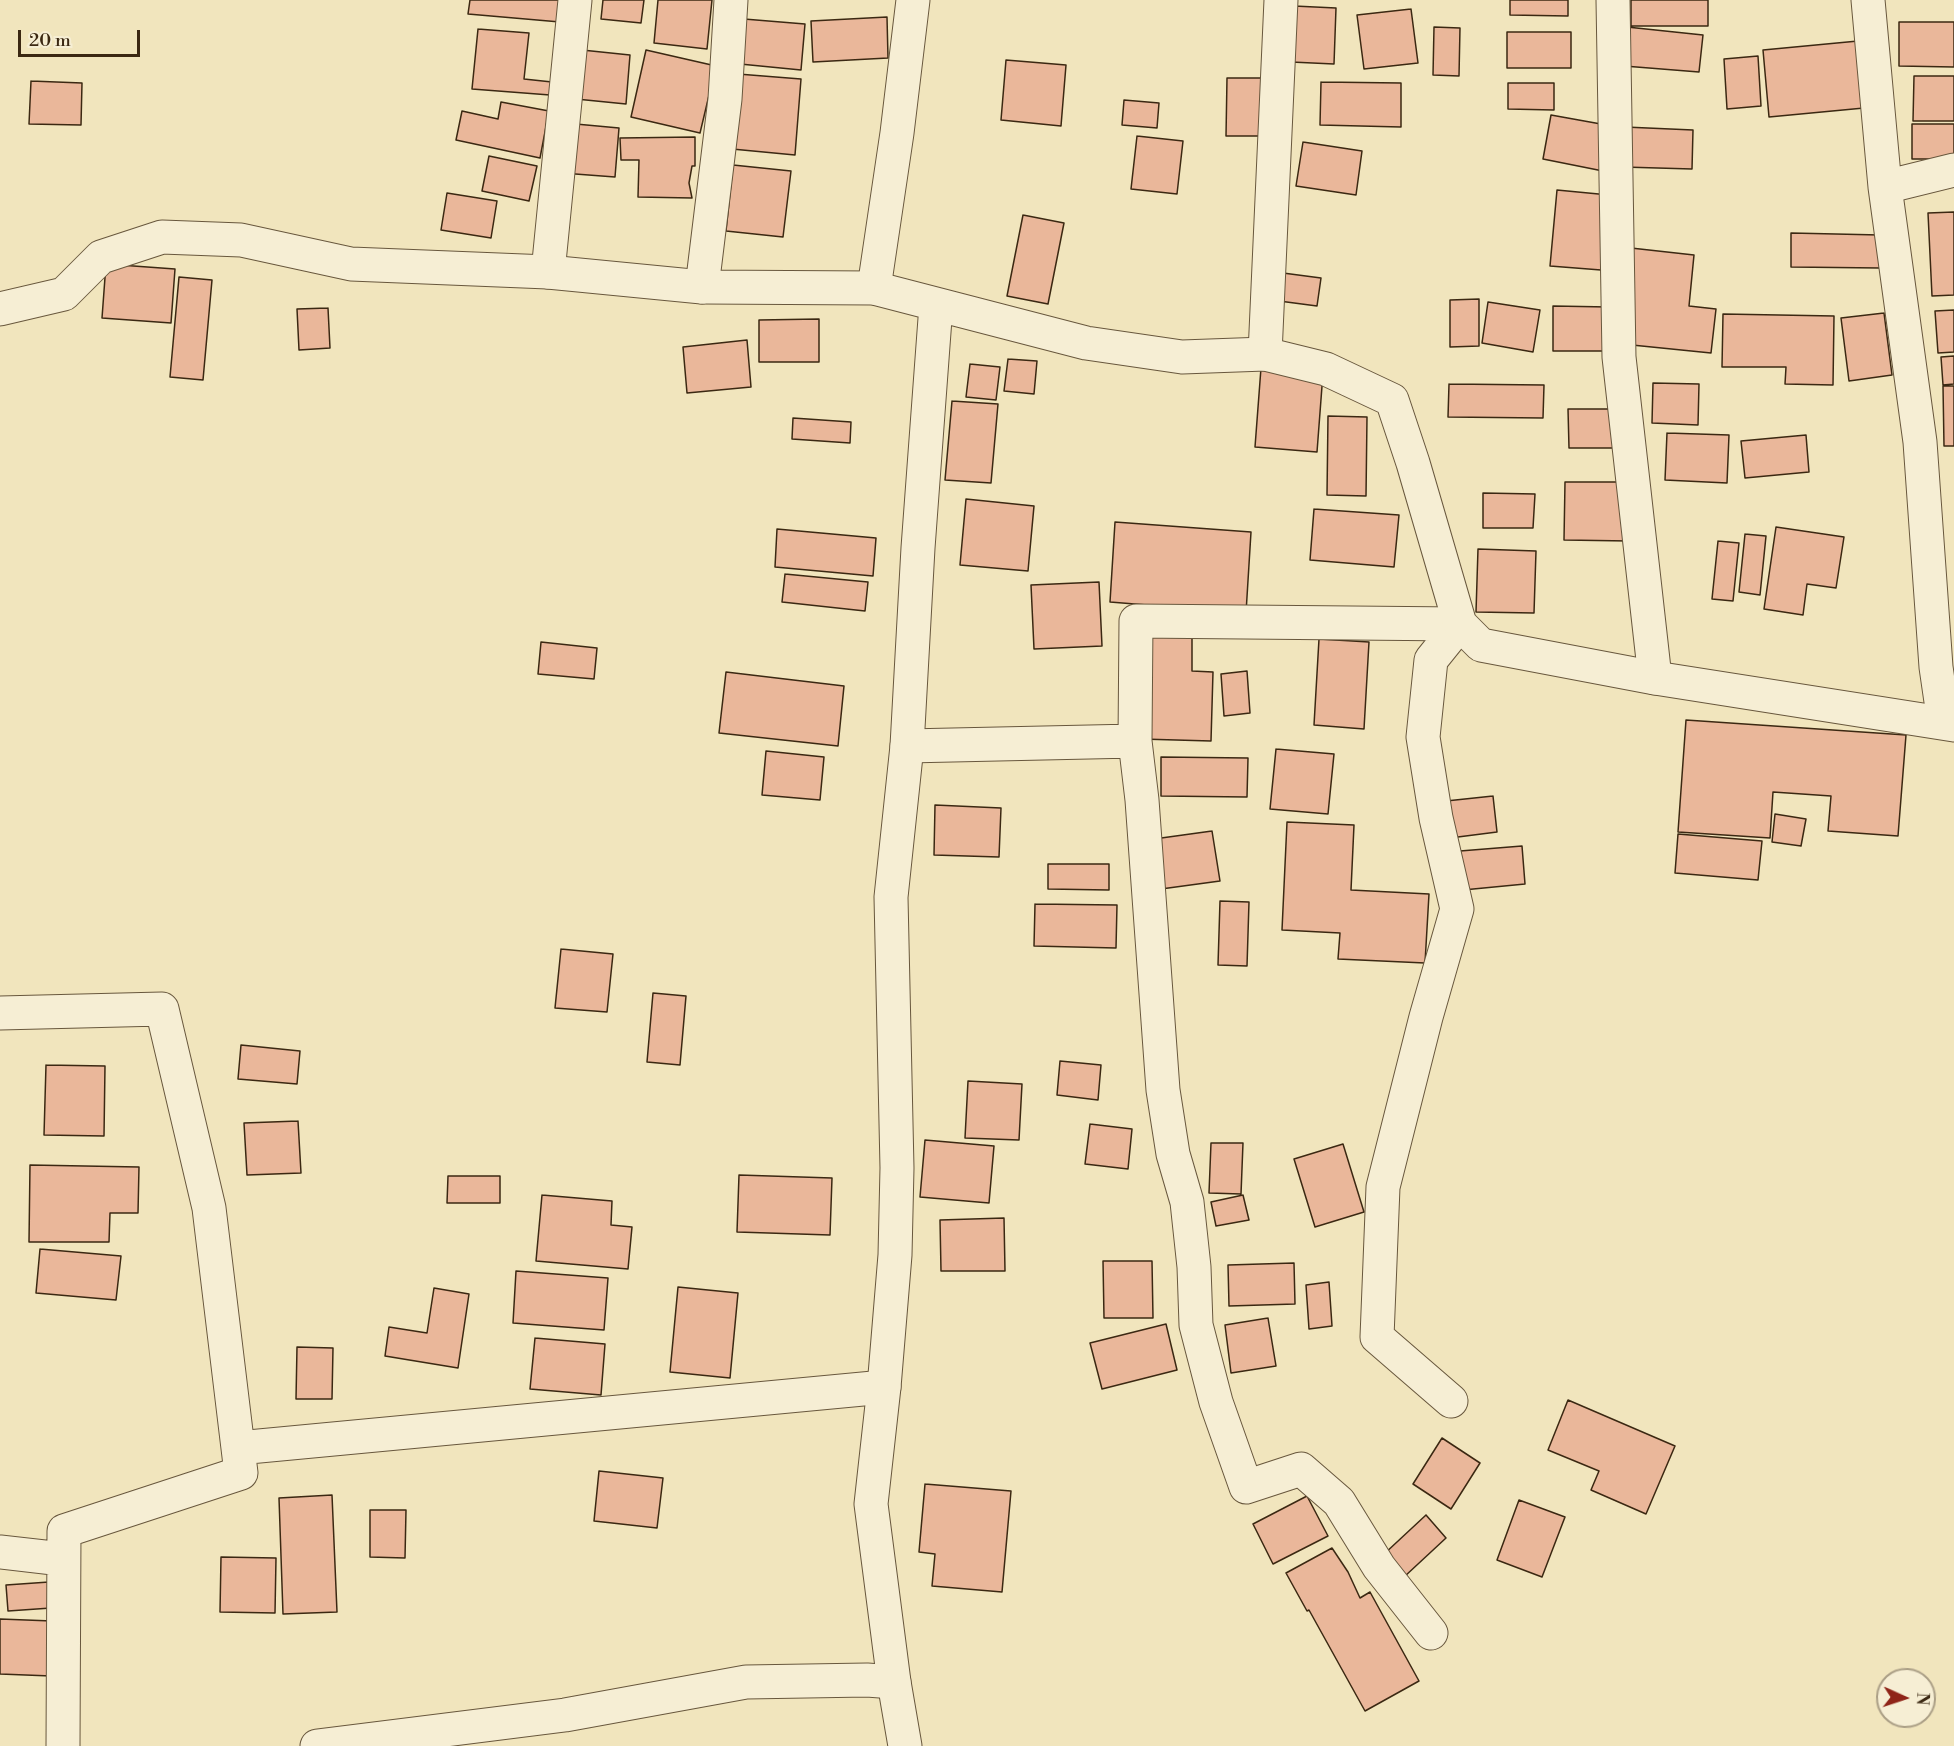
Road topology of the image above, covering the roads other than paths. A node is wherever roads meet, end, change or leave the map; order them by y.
1 (575, 0) edge
2 (731, 0) edge
3 (913, 0) edge
4 (1281, 0) edge
5 (1613, 0) edge
6 (1868, 0) edge
7 (1954, 171) edge
8 (1885, 187) junction
9 (549, 272) junction
10 (702, 287) junction
11 (874, 288) junction
12 (936, 305) junction
13 (0, 309) edge
14 (1265, 354) junction
15 (1460, 624) junction
16 (1655, 678) junction
17 (1949, 723) edge
18 (1135, 741) junction
19 (907, 746) junction
20 (0, 1013) edge
21 (884, 1387) junction
22 (1451, 1401) dead end
23 (238, 1449) junction
24 (0, 1552) edge
25 (63, 1559) junction
26 (1431, 1633) dead end
27 (894, 1682) junction
28 (63, 1746) edge
29 (317, 1746) edge
30 (905, 1746) edge

1 - 9 street
2 - 10 street
3 - 11 street
4 - 14 street
5 - 16 street
6 - 8 street
7 - 8 street
8 - 17 street
9 - 10 street
9 - 13 street
10 - 11 street
11 - 12 street
12 - 14 street
12 - 19 street
14 - 15 street
15 - 16 street
15 - 18 street
15 - 22 street
16 - 17 street
18 - 19 street
18 - 26 street
19 - 21 street
20 - 23 street
21 - 23 street
21 - 27 street
23 - 25 street
24 - 25 street
25 - 28 street
27 - 29 street
27 - 30 street

